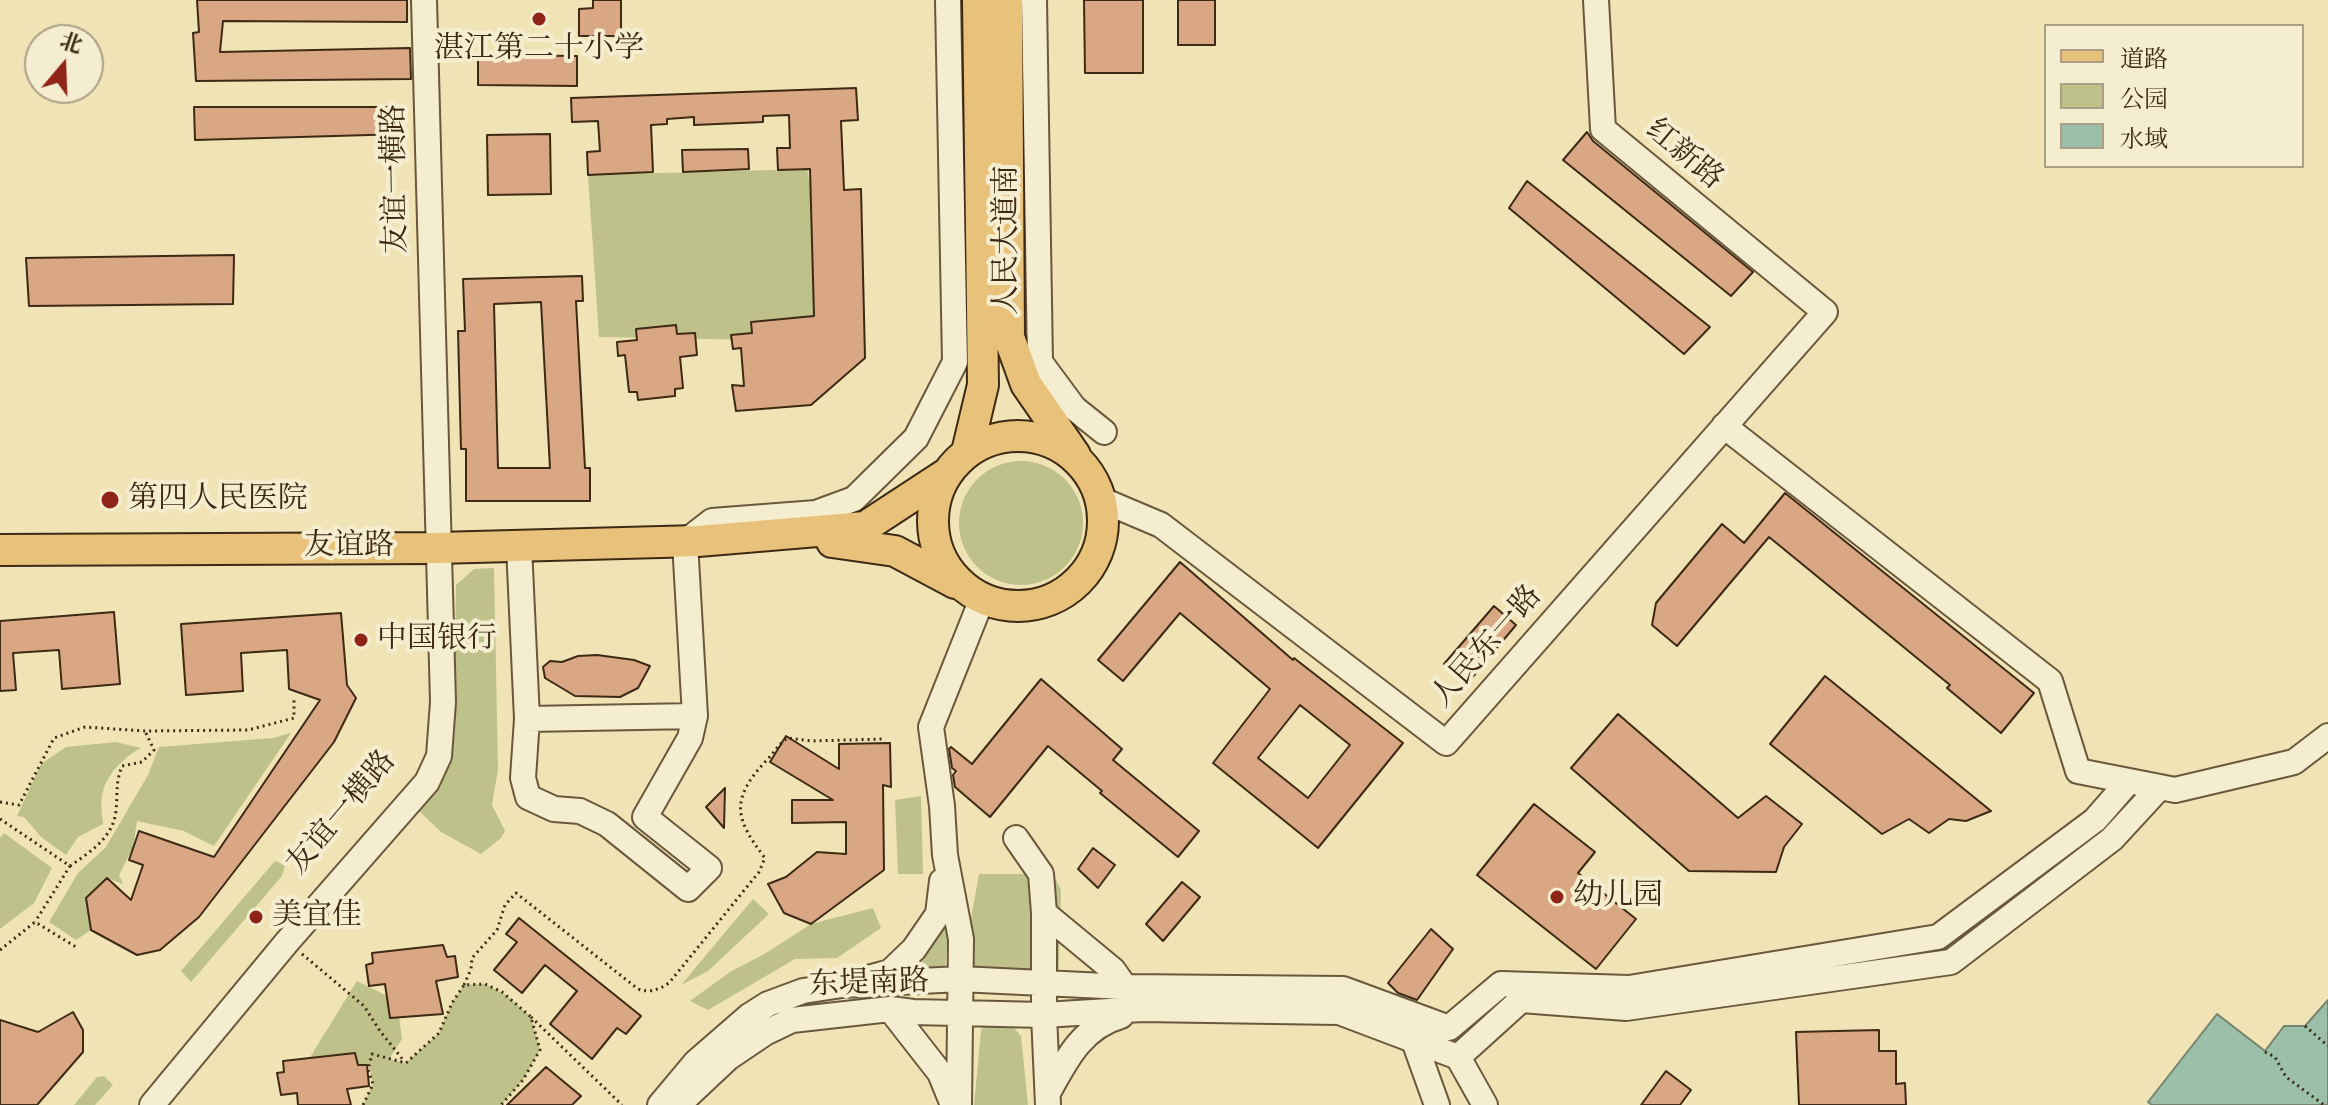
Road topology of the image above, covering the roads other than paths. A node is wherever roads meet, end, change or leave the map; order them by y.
1 (424, 0) edge
2 (948, 0) edge
3 (978, 0) edge
4 (1007, 0) edge
5 (1034, 0) edge
6 (1596, 0) edge
7 (1825, 312) joint
8 (1724, 426) junction
9 (1104, 432) dead end
10 (967, 452) junction
11 (1078, 460) junction
12 (946, 474) junction
13 (1102, 500) junction
14 (691, 541) junction
15 (519, 546) junction
16 (432, 547) junction
17 (0, 550) edge
18 (973, 594) junction
19 (695, 716) junction
20 (527, 719) junction
21 (2328, 736) edge
22 (2129, 781) junction
23 (2159, 788) junction
24 (1016, 838) dead end
25 (945, 855) junction
26 (1044, 913) junction
27 (960, 979) junction
28 (1044, 983) junction
29 (842, 985) junction
30 (1125, 987) junction
31 (890, 1009) junction
32 (1142, 1009) junction
33 (960, 1013) junction
34 (1044, 1015) junction
35 (1414, 1041) junction
36 (1458, 1057) junction
37 (1048, 1099) edge
38 (136, 1105) edge
39 (152, 1105) edge
40 (660, 1105) edge
41 (678, 1105) edge
42 (953, 1105) edge
43 (959, 1105) edge
44 (1437, 1105) edge
45 (1485, 1105) edge

1 - 16 street, 友谊一横路
2 - 14 street
3 - 10 main road, 人民大道南
4 - 11 main road, 人民大道南
5 - 9 street
6 - 7 street, 红新路
7 - 8 street, 人民东一路
8 - 13 street, 人民东一路
8 - 22 street
10 - 11 main road
10 - 12 main road
11 - 13 main road
12 - 14 main road, 友谊路
12 - 18 main road
13 - 18 main road
14 - 15 main road, 友谊路
14 - 18 main road, 友谊路
14 - 19 street
15 - 16 main road, 友谊路
15 - 20 street
16 - 17 main road, 友谊路
16 - 38 street, 友谊一横路
16 - 39 street, 友谊一横路
18 - 25 street
19 - 20 street
19 - 20 street
21 - 23 street
22 - 23 street
22 - 30 street, 东堤南路
23 - 36 street
24 - 26 street
25 - 27 street
25 - 29 street
26 - 28 street
26 - 30 street
27 - 28 street, 东堤南路
27 - 29 street, 东堤南路
27 - 33 street
28 - 30 street, 东堤南路
28 - 34 street
29 - 40 street, 东堤南路
31 - 33 street, 东堤南路
31 - 41 street, 东堤南路
31 - 42 street
32 - 34 street, 东堤南路
32 - 35 street, 东堤南路
32 - 37 street
33 - 34 street, 东堤南路
33 - 43 street
34 - 37 street
35 - 36 street, 东堤南路
35 - 44 street
36 - 45 street

